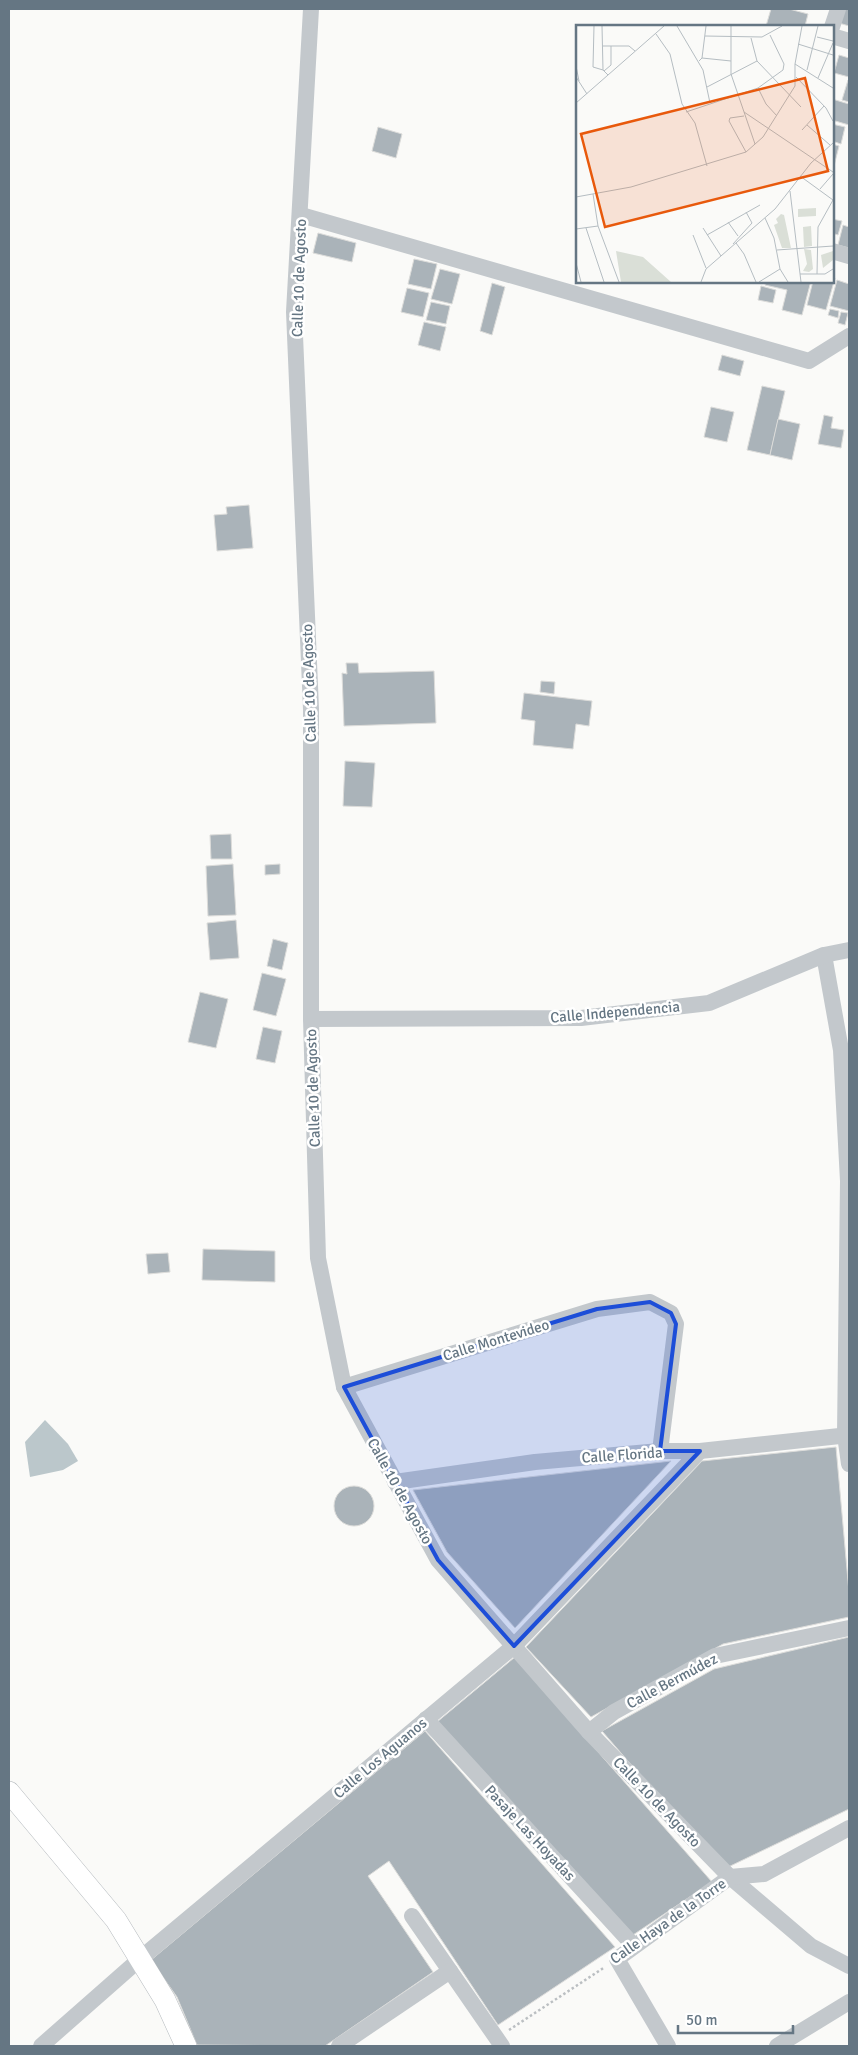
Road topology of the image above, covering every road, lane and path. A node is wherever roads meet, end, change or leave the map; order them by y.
1 (311, 9) edge
2 (838, 9) edge
3 (833, 25) edge
4 (833, 36) edge
5 (849, 41) edge
6 (301, 215) junction
7 (833, 251) edge
8 (849, 256) edge
9 (849, 336) edge
10 (849, 950) edge
11 (824, 955) junction
12 (311, 1019) junction
13 (849, 1181) edge
14 (344, 1387) junction
15 (847, 1435) edge
16 (660, 1451) junction
17 (700, 1451) junction
18 (849, 1464) edge
19 (395, 1482) junction
20 (849, 1628) edge
21 (514, 1646) junction
22 (426, 1720) junction
23 (589, 1732) junction
24 (12, 1802) edge
25 (849, 1828) edge
26 (730, 1877) junction
27 (412, 1916) dead end
28 (634, 1946) junction
29 (141, 1958) junction
30 (616, 1959) junction
31 (849, 1966) edge
32 (450, 1971) junction
33 (849, 2002) edge
34 (500, 2042) edge
35 (41, 2046) edge
36 (186, 2046) edge
37 (339, 2046) edge
38 (668, 2046) edge
39 (777, 2046) edge

1 - 6 street, Calle 10 de Agosto
2 - 3 street
4 - 5 street
6 - 9 street
6 - 12 street, Calle 10 de Agosto
7 - 8 street
10 - 11 street, Calle Independencia
11 - 12 street, Calle Independencia
11 - 13 street
12 - 14 street, Calle 10 de Agosto
13 - 15 street
14 - 16 street, Calle Montevideo
14 - 19 street, Calle 10 de Agosto
15 - 17 street, Calle Florida
15 - 18 street
16 - 17 street, Calle Florida
16 - 19 street, Calle Florida
17 - 21 street, Calle Los Aguanos
19 - 21 street, Calle 10 de Agosto
20 - 23 street, Calle Bermúdez
21 - 22 street, Calle Los Aguanos
21 - 23 street, Calle 10 de Agosto
22 - 28 street, Pasaje Las Hoyadas
22 - 29 street, Calle Los Aguanos
23 - 26 street, Calle 10 de Agosto
24 - 29 main road
25 - 26 street, Calle Haya de la Torre
26 - 28 street, Calle Haya de la Torre
26 - 31 street, Calle 10 de Agosto
27 - 32 street
28 - 30 street, Calle Haya de la Torre
29 - 35 street, Calle Los Aguanos
29 - 36 main road
30 - 34 path, Calle Haya de la Torre
30 - 38 street
32 - 34 street
32 - 37 street
33 - 39 street

